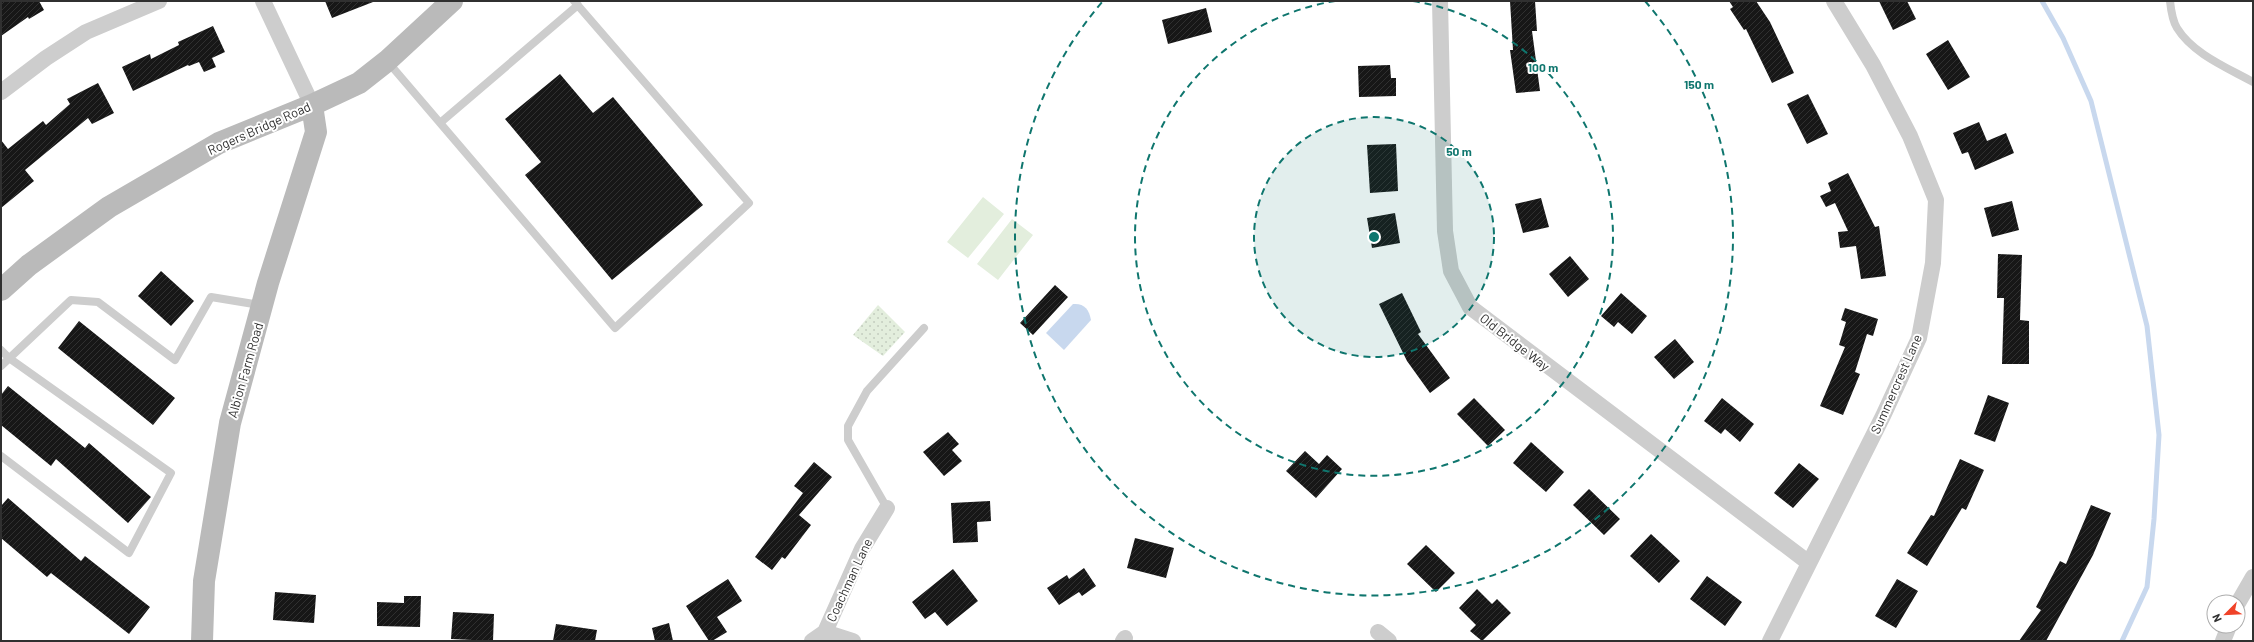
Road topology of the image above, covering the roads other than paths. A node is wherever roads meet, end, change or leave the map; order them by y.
1 (158, 1) edge
2 (263, 1) edge
3 (452, 1) edge
4 (1440, 1) edge
5 (1834, 1) edge
6 (2170, 1) edge
7 (576, 3) edge
8 (387, 61) junction
9 (2253, 82) edge
10 (1, 92) edge
11 (312, 105) junction
12 (440, 123) junction
13 (1, 290) edge
14 (263, 305) junction
15 (924, 328) dead end
16 (1, 350) edge
17 (9, 358) junction
18 (1, 366) edge
19 (1, 456) edge
20 (887, 508) joint
21 (1809, 563) junction
22 (2253, 577) edge
23 (2243, 594) edge
24 (818, 636) edge
25 (202, 641) edge
26 (853, 641) edge
27 (1770, 641) edge

1 - 10 street
2 - 11 street
3 - 8 street, Rogers Bridge Road
4 - 21 street, Old Bridge Way
5 - 21 street, Summercrest Lane
6 - 9 lane
7 - 12 lane
7 - 12 lane
8 - 11 street, Rogers Bridge Road
8 - 12 lane
11 - 13 street, Rogers Bridge Road
11 - 14 street, Albion Farm Road
14 - 17 lane
14 - 25 street, Albion Farm Road
15 - 20 lane
16 - 17 lane
17 - 18 lane
17 - 19 lane
20 - 24 street, Coachman Lane
21 - 27 street, Summercrest Lane
22 - 23 street
24 - 26 street

